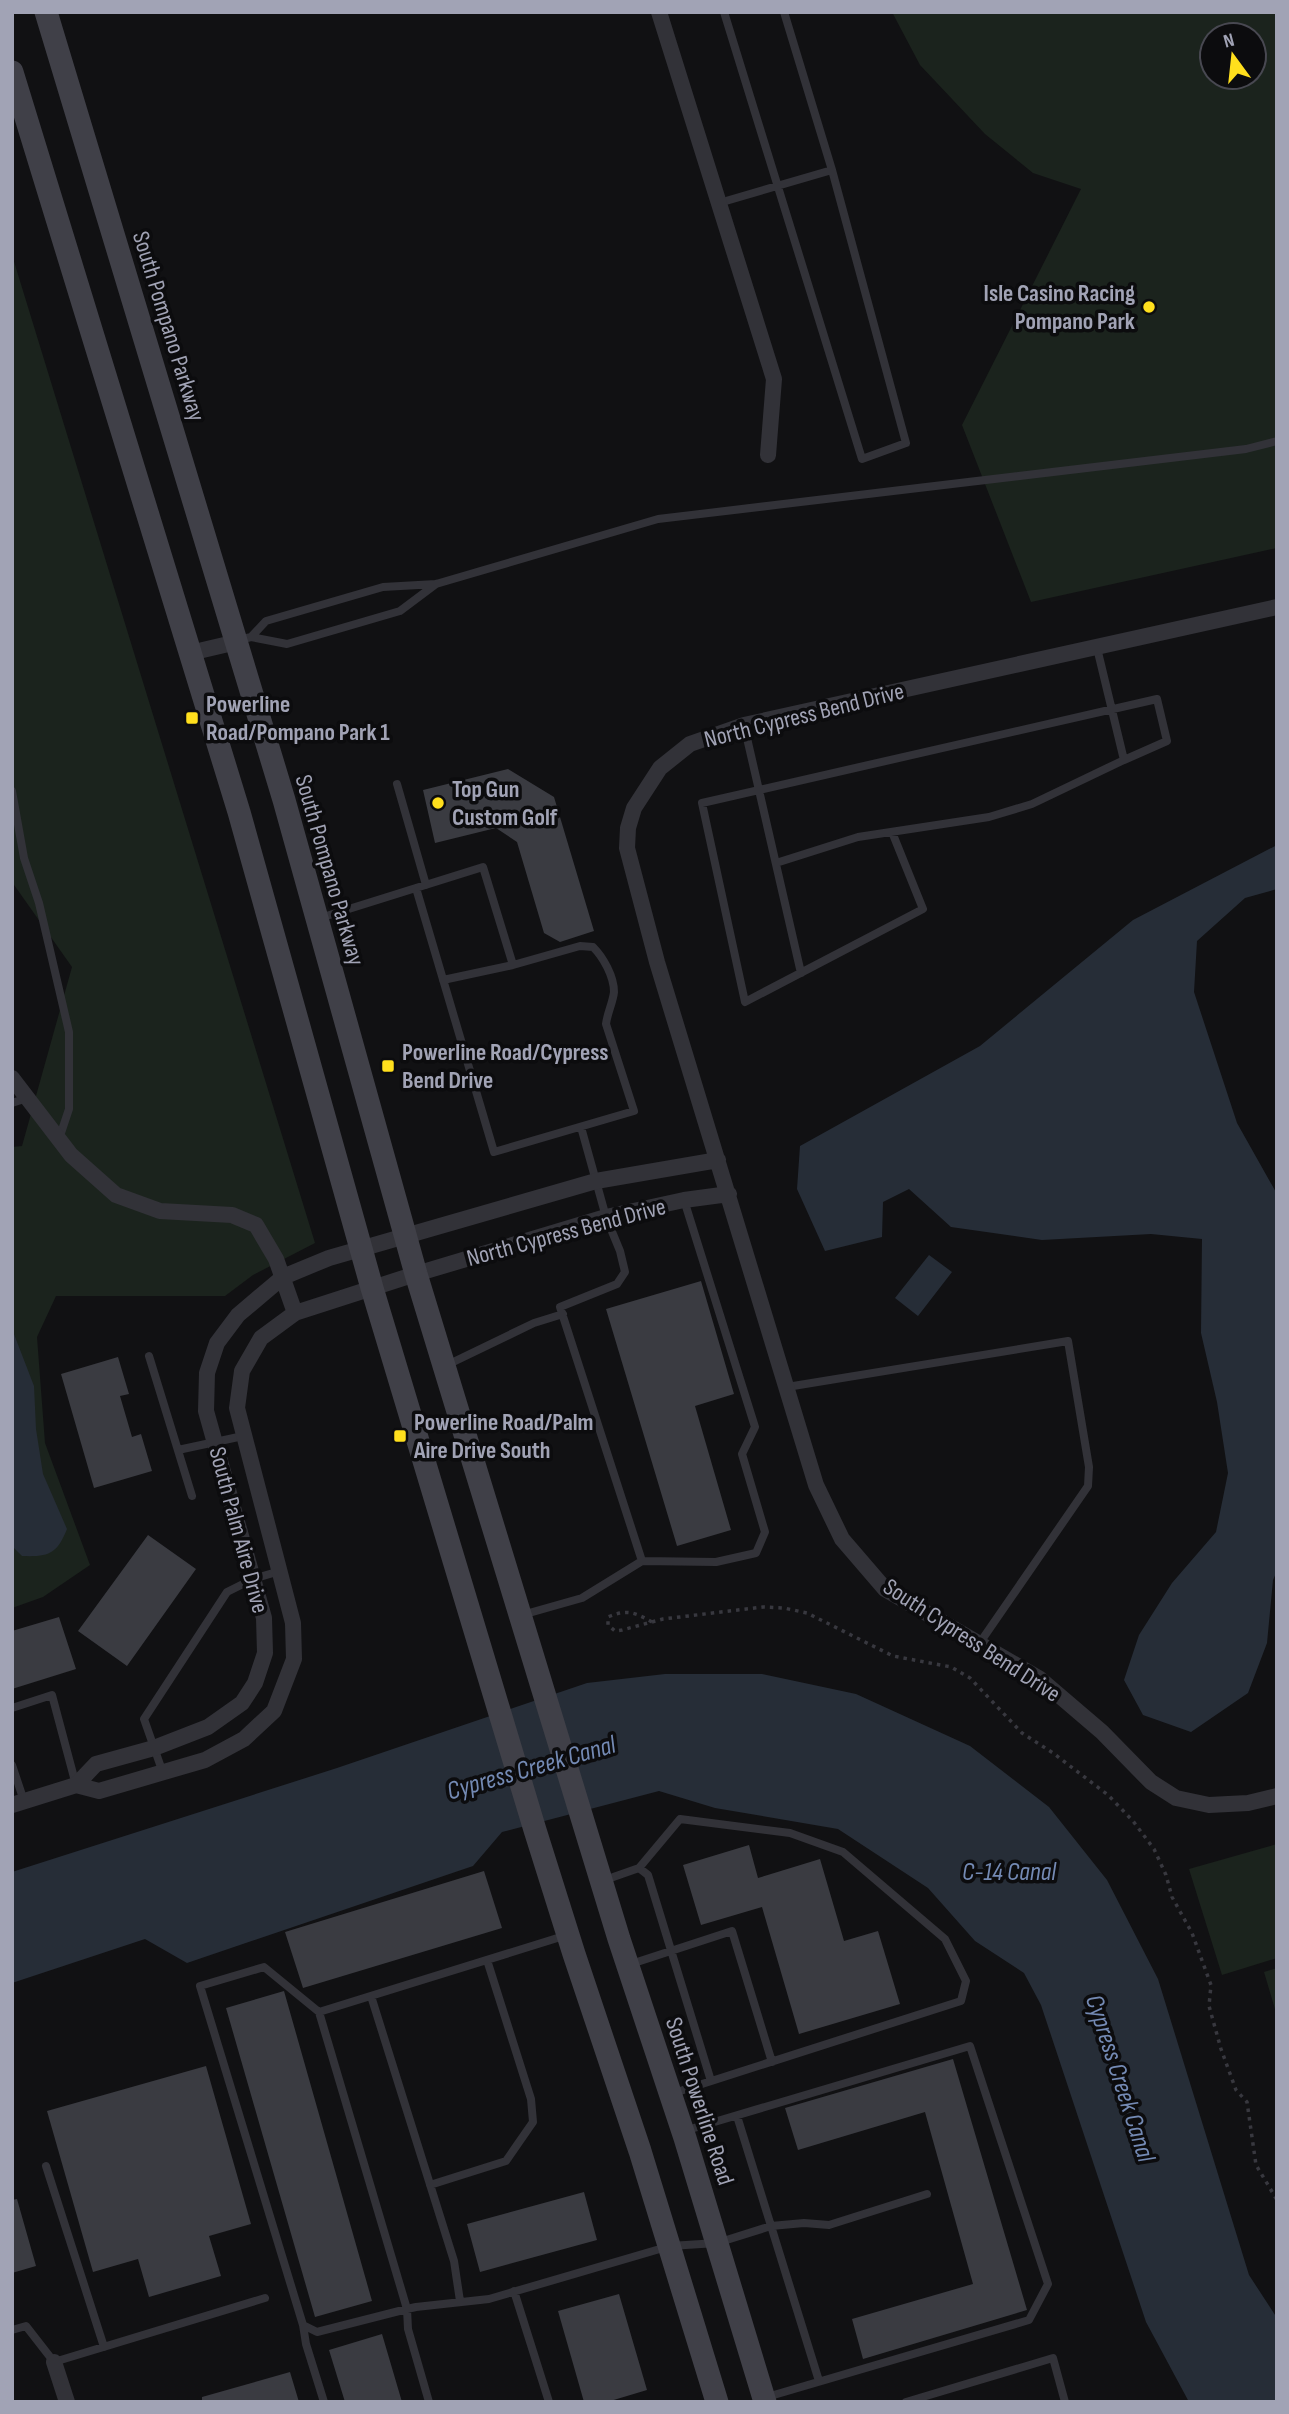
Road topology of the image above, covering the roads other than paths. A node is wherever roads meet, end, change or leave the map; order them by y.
1 (46, 12) edge
2 (659, 12) edge
3 (724, 12) edge
4 (784, 12) edge
5 (12, 72) edge
6 (832, 170) junction
7 (778, 186) junction
8 (719, 203) junction
9 (1277, 441) edge
10 (768, 455) dead end
11 (436, 584) junction
12 (1277, 607) edge
13 (244, 639) junction
14 (1097, 648) junction
15 (190, 653) junction
16 (1112, 710) junction
17 (744, 725) junction
18 (1124, 760) junction
19 (397, 784) dead end
20 (759, 790) junction
21 (12, 791) edge
22 (892, 832) junction
23 (776, 863) junction
24 (426, 885) junction
25 (416, 888) junction
26 (317, 919) junction
27 (513, 965) junction
28 (801, 973) junction
29 (443, 980) junction
30 (12, 1078) edge
31 (20, 1101) edge
32 (581, 1127) junction
33 (59, 1139) junction
34 (718, 1160) junction
35 (596, 1181) junction
36 (729, 1194) junction
37 (684, 1200) junction
38 (606, 1217) junction
39 (405, 1235) junction
40 (361, 1248) junction
41 (416, 1274) junction
42 (283, 1277) junction
43 (372, 1288) junction
44 (295, 1313) junction
45 (563, 1314) junction
46 (149, 1356) dead end
47 (445, 1366) junction
48 (787, 1387) junction
49 (243, 1436) junction
50 (215, 1442) junction
51 (178, 1450) junction
52 (192, 1496) dead end
53 (642, 1561) junction
54 (280, 1571) junction
55 (253, 1579) junction
56 (520, 1615) junction
57 (979, 1644) junction
58 (12, 1707) edge
59 (154, 1748) junction
60 (12, 1765) edge
61 (163, 1773) junction
62 (76, 1785) junction
63 (1277, 1796) edge
64 (18, 1803) edge
65 (582, 1818) joint
66 (639, 1867) junction
67 (601, 1881) junction
68 (568, 1935) junction
69 (671, 1950) junction
70 (487, 1960) junction
71 (628, 1965) junction
72 (370, 1996) junction
73 (319, 2012) junction
74 (772, 2062) junction
75 (711, 2081) junction
76 (671, 2094) junction
77 (737, 2116) junction
78 (683, 2132) junction
79 (46, 2166) dead end
80 (430, 2185) junction
81 (927, 2194) dead end
82 (771, 2226) junction
83 (717, 2243) junction
84 (670, 2245) junction
85 (514, 2291) junction
86 (265, 2298) dead end
87 (460, 2301) junction
88 (407, 2309) junction
89 (303, 2325) junction
90 (12, 2330) edge
91 (104, 2347) junction
92 (54, 2362) junction
93 (820, 2381) junction
94 (764, 2400) edge
95 (67, 2402) edge
96 (324, 2402) edge
97 (429, 2402) edge
98 (549, 2402) edge
99 (717, 2402) edge
100 (906, 2402) edge
101 (1065, 2402) edge

1 - 13 main road, South Pompano Parkway
2 - 8 street
3 - 7 lane
4 - 6 lane
5 - 15 main road
6 - 7 lane
6 - 7 lane
7 - 8 lane
8 - 10 street
9 - 11 lane
11 - 13 lane
11 - 13 lane
12 - 14 street, North Cypress Bend Drive
13 - 15 street
13 - 26 main road, South Pompano Parkway
14 - 16 lane
14 - 17 street, North Cypress Bend Drive
15 - 40 main road
16 - 18 lane
16 - 18 lane
16 - 20 lane
17 - 20 lane
17 - 34 street, North Cypress Bend Drive
18 - 22 lane
19 - 24 lane
20 - 23 lane
20 - 28 lane
21 - 33 lane
22 - 23 lane
22 - 28 lane
23 - 28 lane
24 - 25 lane
24 - 27 lane
25 - 26 lane
25 - 29 lane
26 - 39 main road, South Pompano Parkway
27 - 29 lane
27 - 32 lane
29 - 32 lane
30 - 31 street
31 - 33 street
32 - 35 lane
33 - 42 street
34 - 35 street, North Cypress Bend Drive
34 - 36 street, North Cypress Bend Drive
35 - 38 lane
35 - 39 street, North Cypress Bend Drive
36 - 37 street, North Cypress Bend Drive
36 - 48 street, South Cypress Bend Drive
37 - 38 street, North Cypress Bend Drive
37 - 53 lane
38 - 41 street, North Cypress Bend Drive
38 - 45 lane
39 - 40 street, North Cypress Bend Drive
39 - 41 main road, South Pompano Parkway
40 - 42 street, South Palm Aire Drive
40 - 43 main road
41 - 43 street, North Cypress Bend Drive
41 - 47 main road, South Pompano Parkway
42 - 44 street
42 - 50 street, South Palm Aire Drive
43 - 44 street, South Palm Aire Drive
43 - 68 main road
44 - 49 street, South Palm Aire Drive
45 - 47 lane
45 - 53 lane
46 - 51 lane
47 - 56 main road, South Pompano Parkway
48 - 57 street, South Cypress Bend Drive
48 - 57 lane
49 - 50 lane
49 - 54 street, South Palm Aire Drive
50 - 51 lane
50 - 55 street, South Palm Aire Drive
51 - 52 lane
53 - 56 lane
54 - 55 lane
54 - 61 street, South Palm Aire Drive
55 - 59 lane
55 - 59 street, South Palm Aire Drive
56 - 65 main road, South Pompano Parkway
57 - 63 street, South Cypress Bend Drive
58 - 62 lane
59 - 61 lane
59 - 62 street, South Palm Aire Drive
60 - 64 lane
61 - 62 street, South Palm Aire Drive
62 - 64 street, South Palm Aire Drive
65 - 67 main road, South Powerline Road
66 - 67 lane
66 - 69 lane
66 - 74 lane
67 - 71 main road, South Powerline Road
68 - 70 lane
68 - 84 main road
69 - 71 lane
69 - 74 lane
69 - 75 lane
70 - 72 lane
70 - 80 lane
71 - 76 main road, South Powerline Road
72 - 73 lane
72 - 80 lane
73 - 88 lane
73 - 89 lane
74 - 75 lane
75 - 76 lane
76 - 78 main road, South Powerline Road
77 - 78 lane
77 - 82 lane
77 - 93 lane
78 - 83 main road, South Powerline Road
79 - 91 lane
80 - 87 lane
81 - 82 lane
82 - 83 lane
82 - 93 lane
83 - 84 lane
83 - 94 main road, South Powerline Road
84 - 85 lane
84 - 99 main road
85 - 87 lane
85 - 98 lane
86 - 91 lane
87 - 88 lane
88 - 89 lane
88 - 97 lane
89 - 96 lane
90 - 92 lane
91 - 92 lane
92 - 95 street
93 - 94 lane
100 - 101 lane

